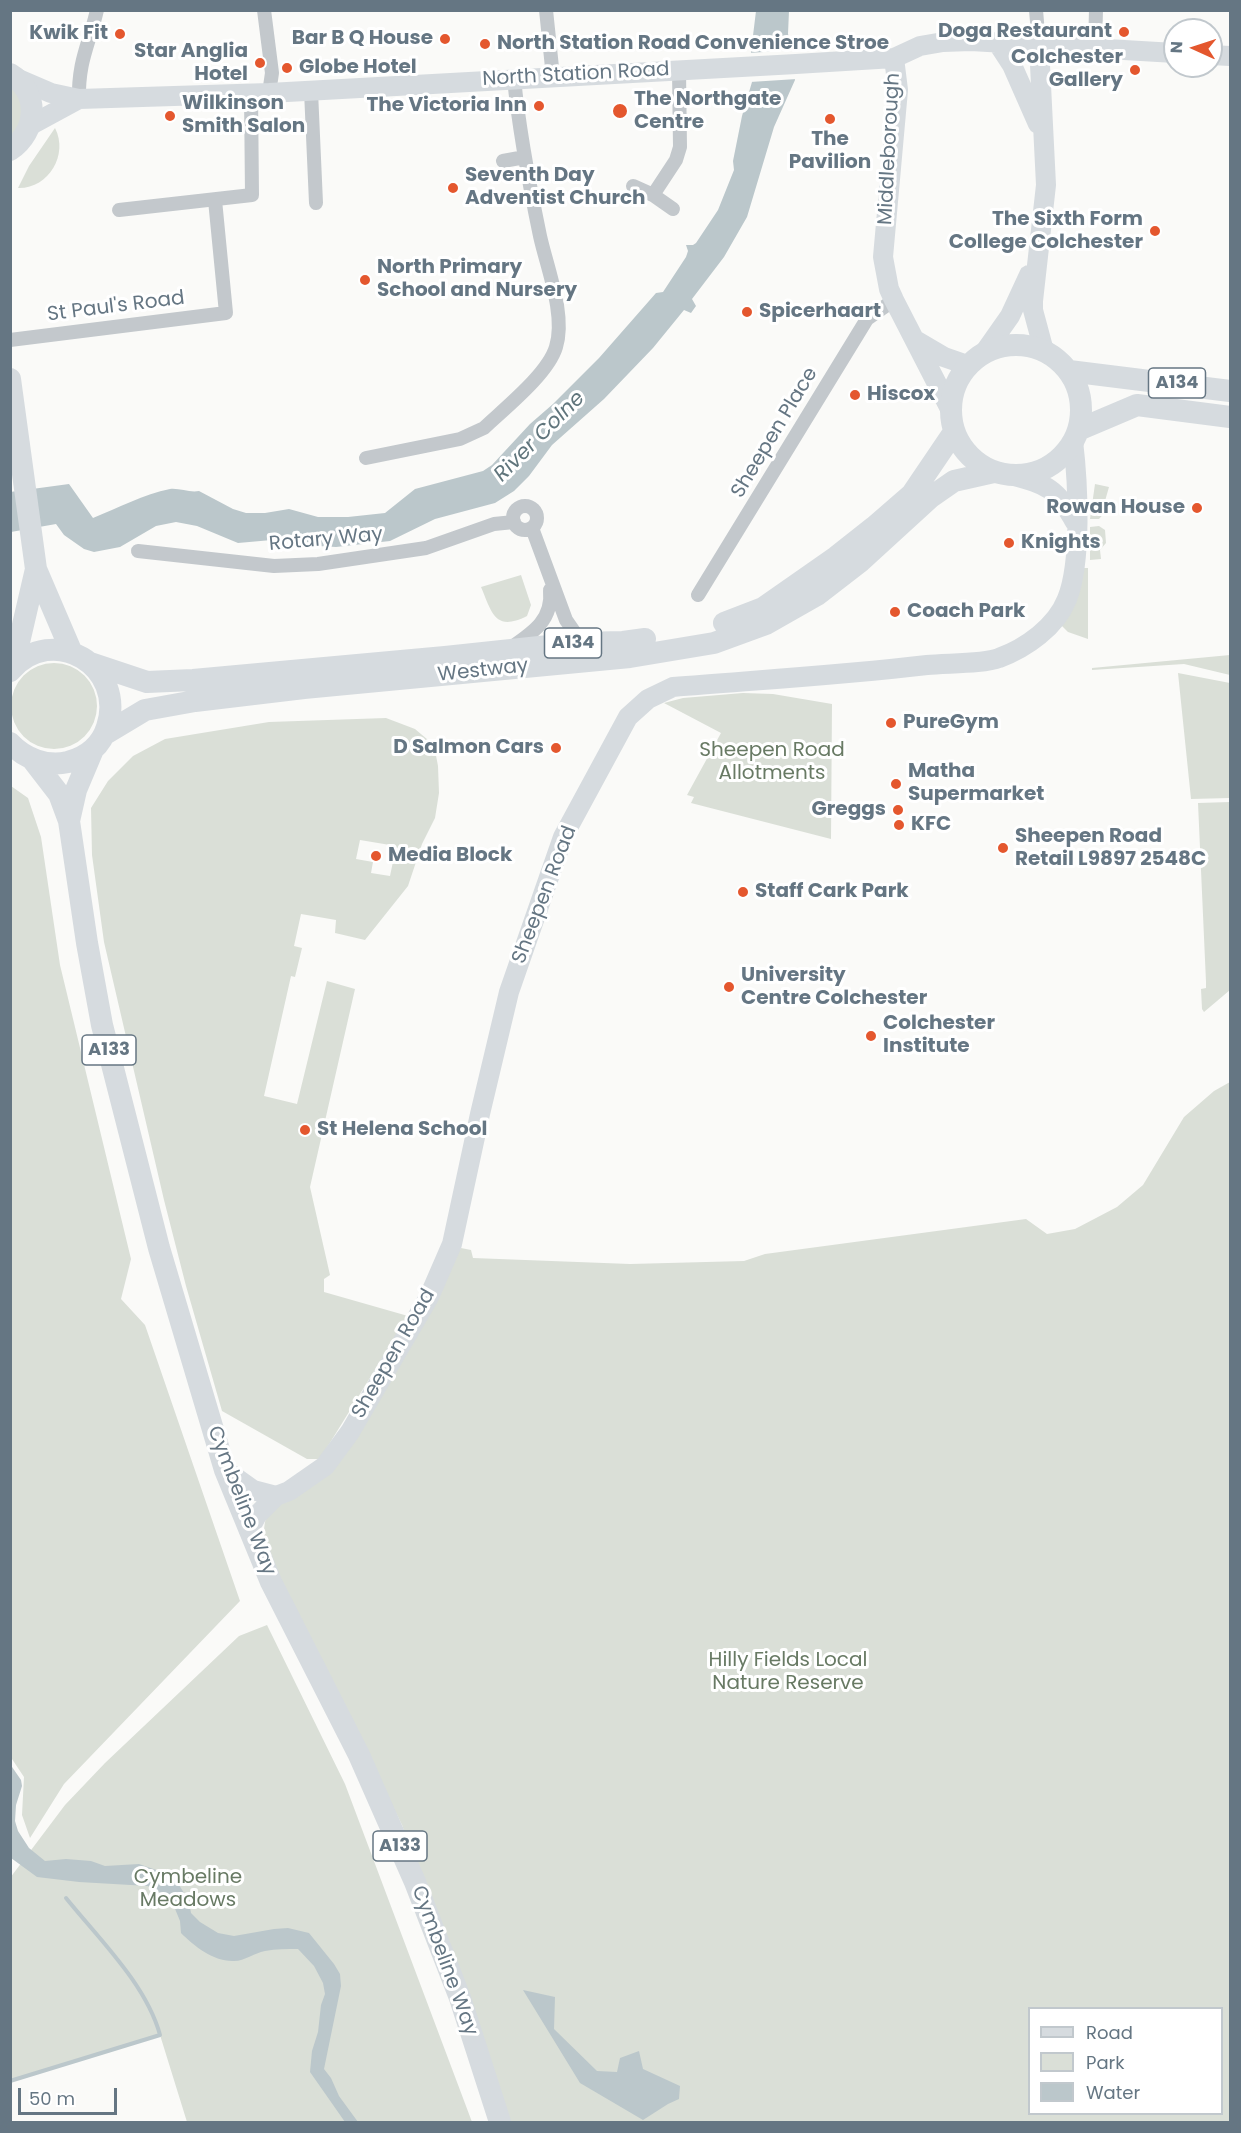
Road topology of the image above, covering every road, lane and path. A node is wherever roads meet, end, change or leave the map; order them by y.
1 (97, 10) edge
2 (264, 10) edge
3 (546, 10) edge
4 (1036, 10) edge
5 (1096, 10) edge
6 (997, 42) junction
7 (1039, 45) junction
8 (1066, 47) junction
9 (1095, 47) junction
10 (1163, 52) edge
11 (894, 58) junction
12 (679, 70) junction
13 (13, 76) edge
14 (553, 77) junction
15 (514, 78) junction
16 (1041, 78) junction
17 (311, 91) junction
18 (260, 93) junction
19 (79, 99) junction
20 (1043, 137) junction
21 (18, 143) edge
22 (525, 157) junction
23 (503, 161) dead end
24 (633, 186) dead end
25 (652, 195) junction
26 (215, 200) junction
27 (316, 203) dead end
28 (673, 209) dead end
29 (119, 210) dead end
30 (1039, 248) junction
31 (894, 300) junction
32 (10, 340) edge
33 (915, 340) junction
34 (1044, 351) junction
35 (976, 359) junction
36 (1069, 371) junction
37 (10, 379) edge
38 (1230, 391) edge
39 (950, 409) junction
40 (1230, 417) edge
41 (954, 432) junction
42 (1076, 436) junction
43 (366, 458) dead end
44 (1002, 474) junction
45 (514, 522) junction
46 (1077, 524) junction
47 (532, 530) junction
48 (138, 551) dead end
49 (36, 569) junction
50 (549, 576) junction
51 (699, 595) dead end
52 (51, 606) junction
53 (25, 611) junction
54 (10, 640) edge
55 (589, 643) junction
56 (509, 650) junction
57 (81, 658) junction
58 (12, 669) edge
59 (118, 672) junction
60 (10, 743) edge
61 (98, 743) junction
62 (32, 759) junction
63 (69, 821) junction
64 (225, 1470) junction
65 (276, 1496) junction
66 (249, 1530) junction
67 (500, 2122) edge

1 - 19 street
2 - 18 street
3 - 14 street
4 - 7 street
5 - 9 street
6 - 7 street, Middleborough
6 - 11 street, Middleborough
6 - 20 street
7 - 8 street, Middleborough
7 - 16 street
8 - 9 street, Middleborough
8 - 16 street
9 - 10 street, Middleborough
11 - 12 street, North Station Road
11 - 31 street, Middleborough
12 - 14 street, North Station Road
12 - 25 street
13 - 19 street, North Station Road
13 - 21 main road
14 - 15 street, North Station Road
15 - 17 street, North Station Road
15 - 22 street
16 - 20 street
17 - 18 street, North Station Road
17 - 27 street
18 - 19 street, North Station Road
18 - 26 street
19 - 21 street, North Station Road
20 - 30 street
22 - 23 street
22 - 43 street
24 - 25 street
25 - 28 street
26 - 29 street
26 - 32 street, St Paul's Road
30 - 34 street
30 - 35 street
31 - 33 street, Middleborough
31 - 51 street, Sheepen Place
33 - 35 street
33 - 39 street, Middleborough
34 - 35 main road
34 - 36 main road
35 - 39 main road
36 - 38 main road, A134
36 - 42 main road
37 - 49 main road
39 - 41 main road
40 - 42 main road, A134
41 - 44 main road
41 - 55 main road, Westway / A134
42 - 44 main road, A134
42 - 46 street, Sheepen Road
44 - 46 street
44 - 61 main road, Westway / A134
45 - 47 street
45 - 47 street
45 - 48 street, Rotary Way
46 - 65 street, Sheepen Road
47 - 50 street
49 - 52 main road
49 - 53 main road
50 - 55 street
50 - 56 street
52 - 57 main road
52 - 59 main road
53 - 54 main road
53 - 58 main road
55 - 56 main road, Westway / A134
56 - 59 main road, Westway / A134
57 - 58 main road, A134
57 - 59 main road, Westway / A134
57 - 61 main road
60 - 62 main road, A134
61 - 62 main road, A134
61 - 63 main road, A133
62 - 63 main road, A133
63 - 64 main road, Cymbeline Way / A133
64 - 65 street
64 - 66 main road, Cymbeline Way / A133
65 - 66 street, Sheepen Road
66 - 67 main road, Cymbeline Way / A133

